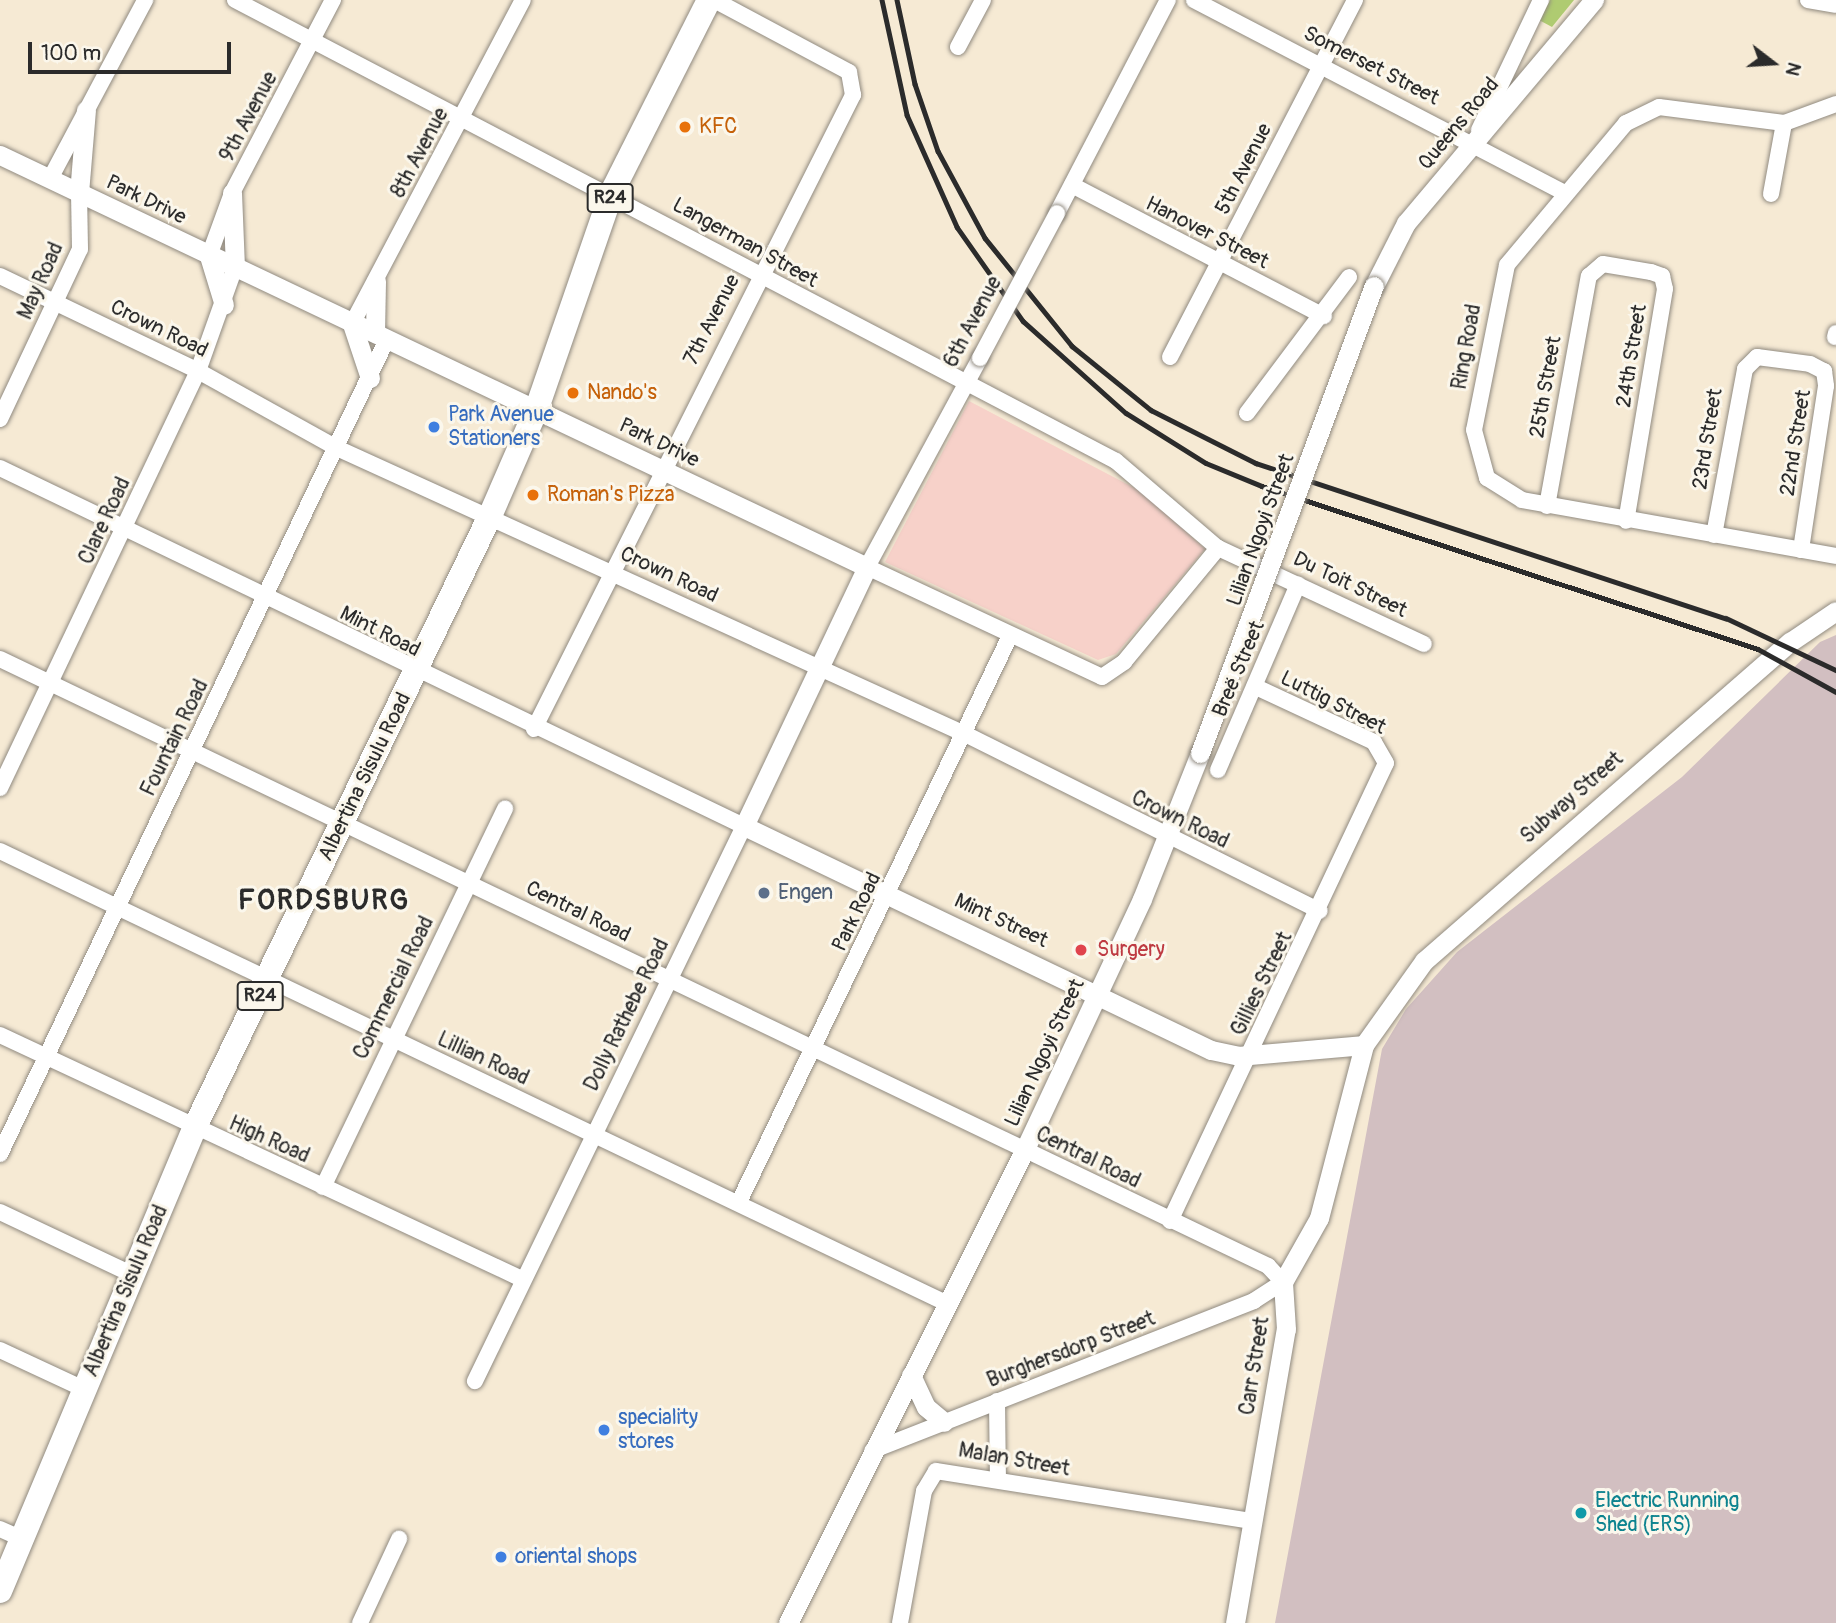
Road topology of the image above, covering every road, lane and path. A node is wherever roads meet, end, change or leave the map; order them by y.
1 (145, 0) edge
2 (235, 0) edge
3 (333, 0) edge
4 (523, 0) edge
5 (712, 0) edge
6 (983, 0) edge
7 (1168, 0) edge
8 (1194, 0) edge
9 (1355, 0) edge
10 (1541, 0) edge
11 (1594, 0) edge
12 (1808, 0) edge
13 (1836, 5) edge
14 (313, 40) junction
15 (958, 47) dead end
16 (1322, 63) junction
17 (1836, 104) edge
18 (86, 110) junction
19 (462, 118) junction
20 (1784, 123) junction
21 (1474, 142) junction
22 (0, 155) edge
23 (50, 179) junction
24 (1072, 185) junction
25 (79, 193) junction
26 (232, 193) junction
27 (1563, 193) junction
28 (611, 194) junction
29 (1772, 194) dead end
30 (209, 256) junction
31 (1219, 262) junction
32 (235, 267) junction
33 (0, 276) edge
34 (758, 276) junction
35 (1589, 276) joint
36 (1349, 277) dead end
37 (376, 281) junction
38 (1374, 286) joint
39 (55, 302) junction
40 (224, 305) junction
41 (1324, 316) junction
42 (352, 324) junction
43 (381, 336) junction
44 (1757, 356) joint
45 (1170, 358) dead end
46 (198, 371) junction
47 (370, 378) junction
48 (965, 385) junction
49 (537, 408) junction
50 (1247, 413) dead end
51 (0, 419) edge
52 (339, 449) junction
53 (0, 468) edge
54 (660, 469) junction
55 (1546, 506) junction
56 (490, 516) junction
57 (1626, 521) junction
58 (125, 528) junction
59 (1714, 535) junction
60 (1219, 548) junction
61 (1801, 550) junction
62 (1836, 556) edge
63 (867, 567) junction
64 (611, 571) junction
65 (1298, 584) junction
66 (266, 598) junction
67 (1836, 611) edge
68 (1009, 638) junction
69 (1424, 645) dead end
70 (0, 659) edge
71 (820, 668) junction
72 (415, 673) junction
73 (51, 683) junction
74 (1254, 686) junction
75 (534, 729) junction
76 (967, 735) junction
77 (192, 752) junction
78 (1387, 762) joint
79 (1218, 770) dead end
80 (0, 788) edge
81 (505, 808) dead end
82 (341, 823) junction
83 (744, 826) junction
84 (1168, 839) junction
85 (0, 851) edge
86 (468, 882) junction
87 (889, 895) junction
88 (116, 908) junction
89 (1320, 911) junction
90 (669, 980) junction
91 (267, 981) junction
92 (1099, 992) junction
93 (0, 1035) edge
94 (392, 1040) junction
95 (1364, 1045) junction
96 (813, 1048) junction
97 (1251, 1055) junction
98 (46, 1057) junction
99 (194, 1129) junction
100 (595, 1135) junction
101 (1024, 1150) junction
102 (0, 1154) edge
103 (323, 1187) junction
104 (739, 1202) junction
105 (0, 1212) edge
106 (1170, 1221) junction
107 (133, 1275) junction
108 (522, 1279) junction
109 (1283, 1282) junction
110 (948, 1304) junction
111 (0, 1350) edge
112 (911, 1375) junction
113 (475, 1381) dead end
114 (85, 1389) junction
115 (997, 1401) junction
116 (944, 1422) junction
117 (872, 1451) junction
118 (998, 1479) junction
119 (1247, 1520) junction
120 (11, 1534) edge
121 (399, 1539) dead end
122 (0, 1591) edge
123 (360, 1623) edge
124 (788, 1623) edge
125 (900, 1623) edge
126 (1235, 1623) edge

1 - 18 street
2 - 14 street, Langerman Street
3 - 14 street, 9th Avenue
4 - 19 street, 8th Avenue
5 - 28 main road, Albertina Sisulu Road / R24
5 - 34 street, 7th Avenue
6 - 15 street
7 - 24 street, 6th Avenue
8 - 16 street, Somerset Street
9 - 16 street, 5th Avenue
10 - 21 street
11 - 21 street, Queens Road
12 - 13 street
14 - 19 street, Langerman Street
14 - 26 street, 9th Avenue
16 - 21 street, Somerset Street
16 - 31 street, 5th Avenue
17 - 20 street, Ring Road
18 - 23 street
18 - 25 street
19 - 28 street, Langerman Street
19 - 37 street, 8th Avenue
20 - 27 street, Ring Road
20 - 29 street
21 - 27 street, Somerset Street
21 - 38 street, Queens Road
22 - 23 street, Park Drive
23 - 25 street, Park Drive
24 - 31 street, Hanover Street
24 - 48 street, 6th Avenue, bridge
25 - 30 street, Park Drive
25 - 39 street, May Road
26 - 30 street, 9th Avenue
26 - 32 street
27 - 55 street, Ring Road
28 - 34 street, Langerman Street
28 - 49 main road, Albertina Sisulu Road / R24
30 - 32 street, Park Drive
30 - 40 street
31 - 41 street, Hanover Street
31 - 45 street, 5th Avenue
32 - 40 street, Clare Road
32 - 42 street, Park Drive
33 - 39 street, Crown Road
34 - 48 street, Langerman Street
34 - 54 street, 7th Avenue
35 - 55 street, 25th Street
35 - 57 street, 24th Street
36 - 41 street
37 - 42 street, 8th Avenue
37 - 43 street
38 - 84 street, Lilian Ngoyi Street, bridge
39 - 46 street, Crown Road
39 - 51 street, May Road
40 - 46 street, Clare Road
41 - 50 street
42 - 43 street, Park Drive
42 - 47 street
43 - 47 street, Fountain Road
43 - 49 street, Park Drive
44 - 59 street, 23rd Street
44 - 61 street, 22nd Street
46 - 52 street, Crown Road
46 - 58 street, Clare Road
47 - 52 street, Fountain Road
48 - 60 street, Langerman Street
48 - 63 street, 6th Avenue
49 - 54 street, Park Drive
49 - 56 main road, Albertina Sisulu Road / R24
52 - 56 street, Crown Road
52 - 66 street, Fountain Road
53 - 58 street, Mint Road
54 - 63 street, Park Drive
54 - 64 street
55 - 57 street, Ring Road
56 - 64 street, Crown Road
56 - 72 main road, Albertina Sisulu Road / R24
57 - 59 street, Ring Road
58 - 66 street, Mint Road
58 - 73 street, Clare Road
59 - 61 street, Ring Road
60 - 65 street, Du Toit Street
60 - 68 street, Park Drive
61 - 62 street, Ring Road
63 - 68 street, Park Drive
63 - 71 street, 6th Avenue
64 - 71 street, Crown Road
64 - 75 street
65 - 69 street, Du Toit Street
65 - 74 street, Breë Street
66 - 72 street, Mint Road
66 - 77 street, Fountain Road
67 - 95 street, Subway Street
68 - 76 street, Park Road
70 - 73 street, Central Road
71 - 76 street, Crown Road
71 - 83 street, Dolly Rathebe Road
72 - 75 street, Mint Road
72 - 82 main road, Albertina Sisulu Road / R24
73 - 77 street, Central Road
73 - 80 street, Clare Road
74 - 78 street, Luttig Street
74 - 79 street, Breë Street
75 - 83 street, Mint Road
76 - 84 street, Crown Road
76 - 87 street, Park Road
77 - 82 street, Central Road
77 - 88 street, Fountain Road
78 - 89 street, Gillies Street
81 - 86 street, Commercial Road
82 - 86 street, Central Road
82 - 91 main road, Albertina Sisulu Road / R24
83 - 87 street, Mint Street
83 - 90 street, Dolly Rathebe Road
84 - 89 street, Crown Road
84 - 92 street, Lilian Ngoyi Street
85 - 88 street, Lillian Road
86 - 90 street, Central Road
86 - 94 street, Commercial Road
87 - 92 street, Mint Street
87 - 96 street, Park Road
88 - 91 street, Lillian Road
88 - 98 street, Fountain Road
89 - 97 street, Gillies Street
90 - 96 street, Central Road
90 - 100 street, Dolly Rathebe Road
91 - 94 street, Lillian Road
91 - 99 main road, Albertina Sisulu Road / R24
92 - 97 street, Mint Street
92 - 101 street, Lilian Ngoyi Street
93 - 98 street, High Road
94 - 100 street, Lillian Road
94 - 103 street, Commercial Road
95 - 97 street, Mint Street
95 - 109 street
96 - 101 street, Central Road
96 - 104 street, Park Road
97 - 106 street, Gillies Street
98 - 99 street, High Road
98 - 102 street, Fountain Road
99 - 103 street, High Road
99 - 107 main road, Albertina Sisulu Road / R24
100 - 104 street, Lillian Road
100 - 108 street, Dolly Rathebe Road
101 - 106 street, Central Road
101 - 110 street, Lilian Ngoyi Street
103 - 108 street, High Road
104 - 110 street, Lillian Road
105 - 107 street
106 - 109 street, Central Road
107 - 114 main road, Albertina Sisulu Road / R24
108 - 113 street, Dolly Rathebe Road
109 - 115 street, Burghersdorp Street
109 - 119 street, Carr Street
110 - 112 street, Lilian Ngoyi Street
111 - 114 street
112 - 116 street
112 - 117 street, Lilian Ngoyi Street
114 - 120 main road, Albertina Sisulu Road / R24
115 - 116 street, Burghersdorp Street
115 - 118 street
116 - 117 street, Burghersdorp Street
117 - 124 street, Lilian Ngoyi Street
118 - 119 street, Malan Street
118 - 125 street, Malan Street
119 - 126 street, Carr Street
120 - 122 main road, Albertina Sisulu Road / R24
121 - 123 street

